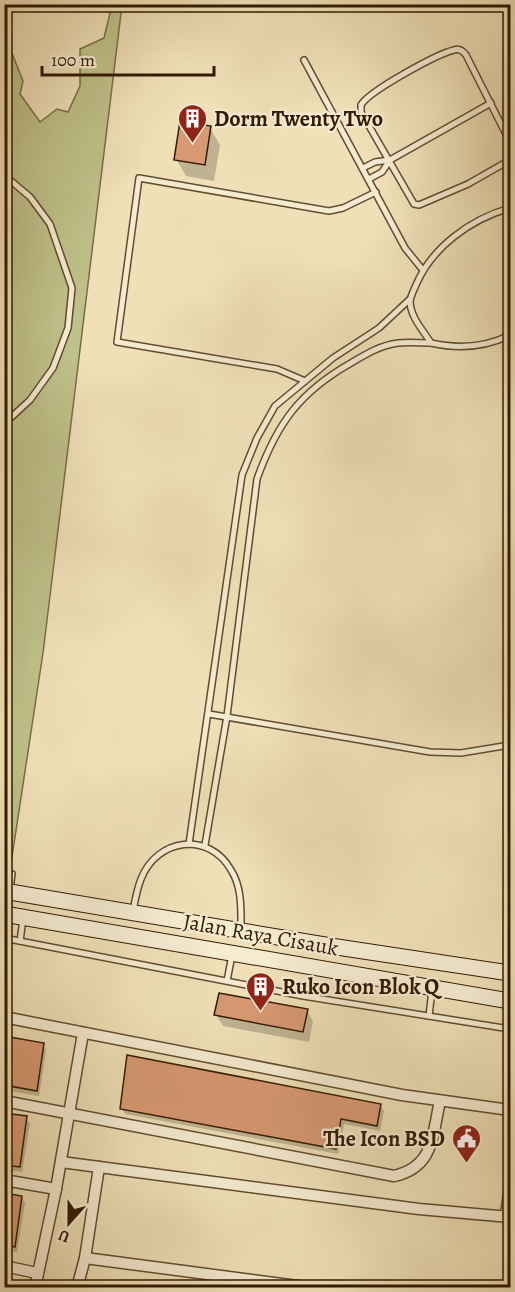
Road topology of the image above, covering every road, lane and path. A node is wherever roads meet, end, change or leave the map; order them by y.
1 (304, 60) dead end
2 (491, 103) junction
3 (510, 142) edge
4 (390, 160) junction
5 (510, 160) edge
6 (363, 168) junction
7 (4, 175) edge
8 (369, 179) junction
9 (376, 192) junction
10 (510, 208) edge
11 (422, 269) junction
12 (410, 300) junction
13 (510, 334) edge
14 (431, 344) junction
15 (305, 381) junction
16 (4, 424) edge
17 (209, 714) junction
18 (226, 716) junction
19 (510, 745) edge
20 (189, 844) junction
21 (205, 845) junction
22 (12, 874) dead end
23 (7, 892) edge
24 (132, 912) junction
25 (5, 914) edge
26 (24, 916) junction
27 (240, 931) junction
28 (4, 938) edge
29 (20, 941) junction
30 (232, 953) junction
31 (510, 973) edge
32 (227, 981) junction
33 (432, 987) junction
34 (510, 1001) edge
35 (429, 1016) junction
36 (4, 1017) edge
37 (510, 1029) edge
38 (83, 1033) junction
39 (4, 1101) edge
40 (440, 1101) junction
41 (510, 1110) edge
42 (69, 1113) junction
43 (61, 1162) junction
44 (99, 1167) junction
45 (4, 1180) edge
46 (510, 1185) edge
47 (56, 1189) junction
48 (508, 1217) edge
49 (85, 1258) junction
50 (4, 1266) edge
51 (37, 1273) junction
52 (35, 1287) edge
53 (77, 1287) edge
54 (313, 1287) edge

1 - 6 lane
2 - 3 lane
2 - 4 lane
2 - 4 lane
4 - 5 lane
4 - 6 lane
4 - 8 lane
6 - 8 lane
7 - 16 lane
8 - 9 lane
9 - 11 lane
9 - 15 lane
10 - 11 lane
11 - 12 lane
12 - 14 lane
12 - 15 lane
13 - 14 lane
14 - 18 lane
15 - 17 lane
17 - 18 lane
17 - 20 lane
18 - 19 lane
18 - 21 lane
20 - 21 lane
20 - 24 lane
21 - 27 lane
22 - 23 lane
23 - 24 main road, Jalan Raya Cisauk
23 - 25 lane
24 - 27 main road, Jalan Raya Cisauk
25 - 26 main road, Jalan Raya Cisauk
26 - 29 lane
26 - 30 main road, Jalan Raya Cisauk
27 - 31 main road, Jalan Raya Cisauk
28 - 29 lane
29 - 32 lane
30 - 32 lane
30 - 33 main road, Jalan Raya Cisauk
32 - 35 lane
33 - 34 main road, Jalan Raya Cisauk
33 - 35 lane
35 - 37 lane
36 - 38 street
38 - 40 street
38 - 42 street
39 - 42 street
40 - 41 street
40 - 42 street
42 - 43 street
43 - 44 street
43 - 47 street
44 - 48 street
44 - 49 street
45 - 47 street
46 - 48 street
47 - 51 street
49 - 53 street
49 - 54 street
50 - 51 street
51 - 52 street

